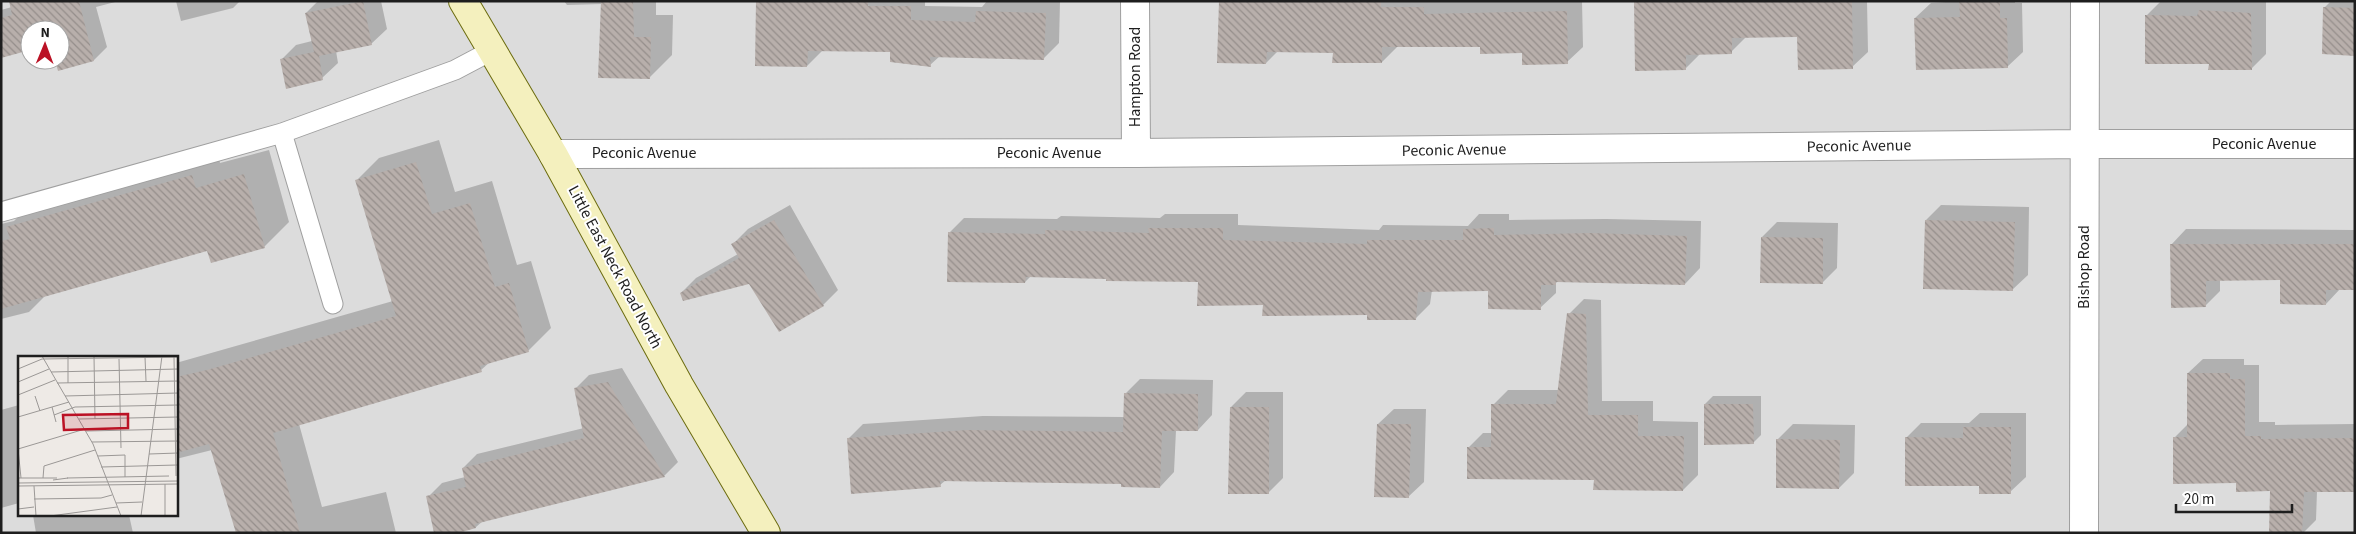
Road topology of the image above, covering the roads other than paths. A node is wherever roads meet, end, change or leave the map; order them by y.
1 (463, 1) edge
2 (1135, 1) edge
3 (2084, 1) edge
4 (491, 51) junction
5 (282, 133) junction
6 (2084, 144) junction
7 (2355, 144) edge
8 (1136, 153) junction
9 (553, 154) junction
10 (1, 212) edge
11 (333, 304) dead end
12 (766, 533) edge
13 (2084, 533) edge

1 - 4 main road, Little East Neck Road North
2 - 8 street, Hampton Road
3 - 6 street, Bishop Road
4 - 5 lane
4 - 9 main road, Little East Neck Road North
5 - 10 lane
5 - 11 lane
6 - 7 street, Peconic Avenue
6 - 8 street, Peconic Avenue
6 - 13 street, Bishop Road
8 - 9 street, Peconic Avenue
9 - 12 main road, Little East Neck Road North

